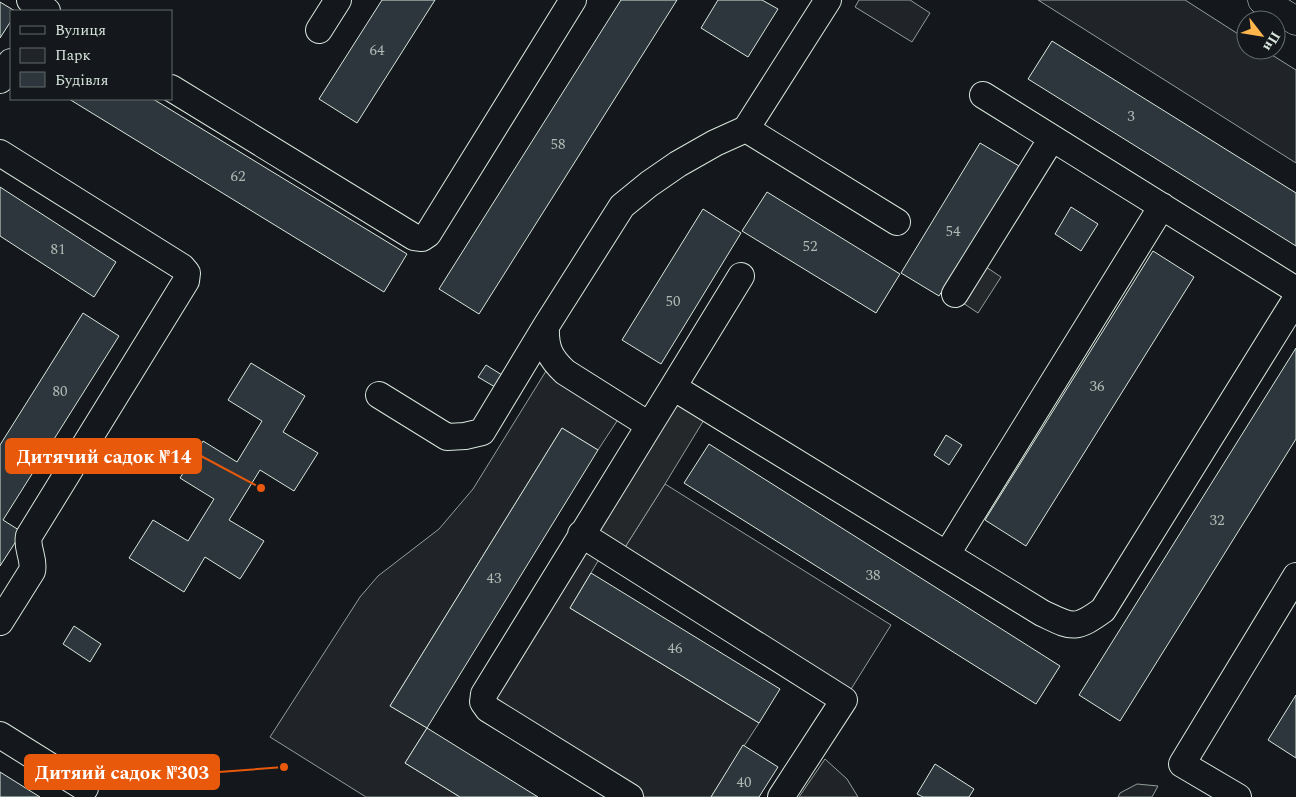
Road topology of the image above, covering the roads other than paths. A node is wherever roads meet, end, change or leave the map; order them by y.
1 (338, 0) edge
2 (573, 0) edge
3 (828, 0) edge
4 (1264, 0) edge
5 (1296, 22) edge
6 (319, 30) dead end
7 (10, 64) edge
8 (0, 80) edge
9 (172, 89) edge
10 (983, 95) dead end
11 (746, 129) junction
12 (1052, 138) junction
13 (0, 153) edge
14 (1162, 206) junction
15 (897, 222) dead end
16 (742, 276) dead end
17 (1296, 290) edge
18 (955, 294) dead end
19 (1296, 300) edge
20 (546, 326) junction
21 (672, 387) junction
22 (379, 395) dead end
23 (649, 425) junction
24 (581, 534) junction
25 (946, 554) junction
26 (1296, 576) edge
27 (0, 622) edge
28 (0, 735) edge
29 (85, 788) dead end
30 (630, 797) edge
31 (781, 797) edge
32 (1238, 797) edge

1 - 6 lane
2 - 9 lane
3 - 11 lane
4 - 5 main road
7 - 8 lane
10 - 12 lane
11 - 15 lane
11 - 20 lane
12 - 14 lane
12 - 18 lane
13 - 27 lane
14 - 17 lane
14 - 25 lane
16 - 21 lane
19 - 25 lane
20 - 22 lane
20 - 23 lane
21 - 23 lane
21 - 25 lane
23 - 24 lane
24 - 30 lane
24 - 31 lane
26 - 32 lane
28 - 29 lane

